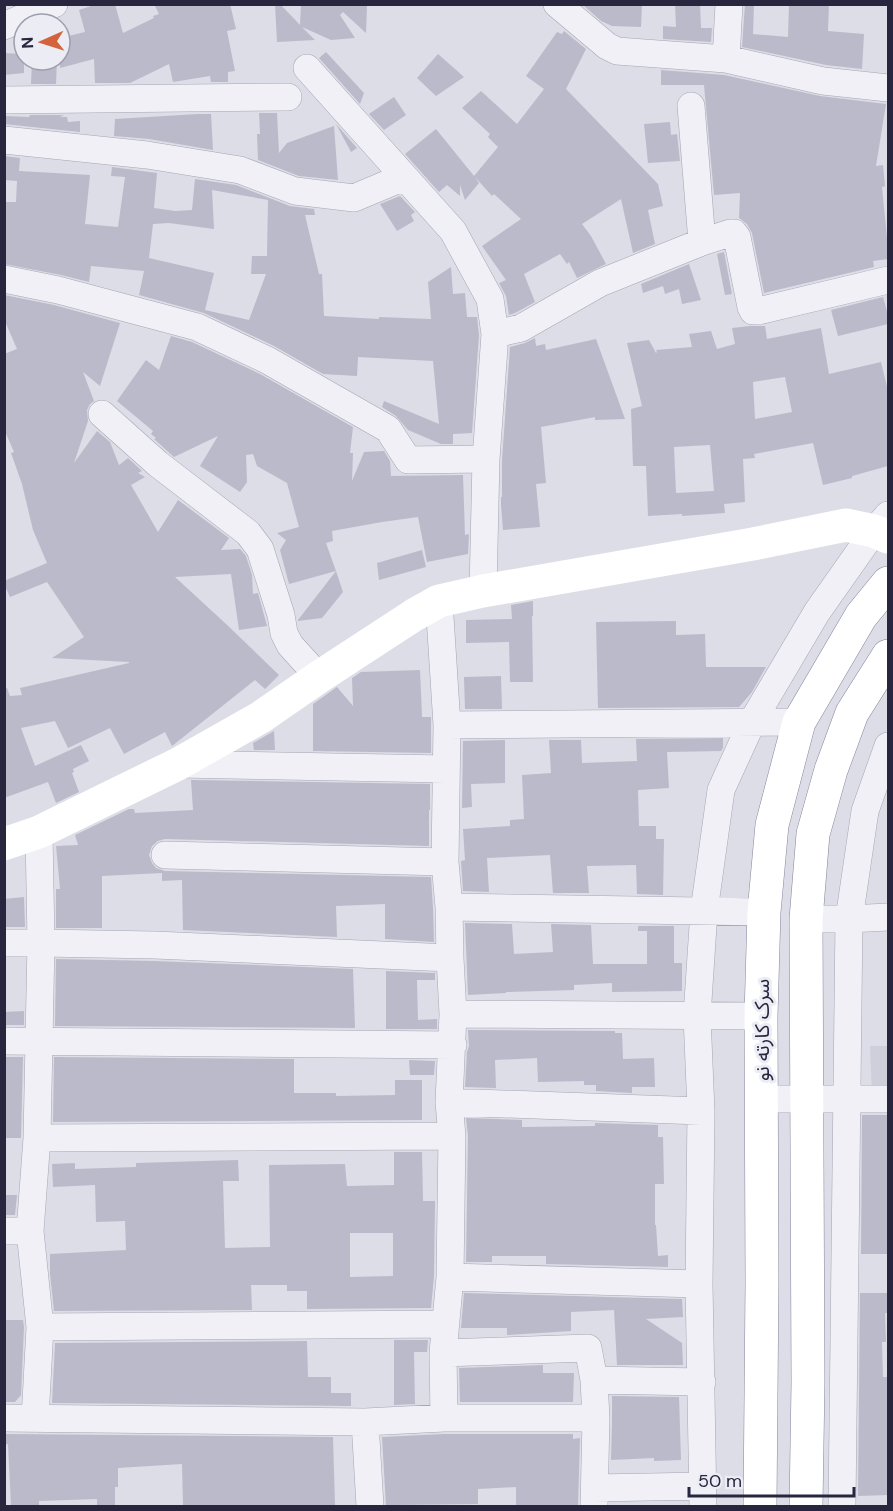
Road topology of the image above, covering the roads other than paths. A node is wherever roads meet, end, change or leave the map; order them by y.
1 (54, 4) edge
2 (557, 4) edge
3 (729, 4) edge
4 (4, 26) edge
5 (726, 59) junction
6 (307, 68) dead end
7 (888, 88) edge
8 (288, 97) dead end
9 (4, 100) edge
10 (692, 106) dead end
11 (4, 140) edge
12 (404, 177) junction
13 (702, 242) junction
14 (4, 279) edge
15 (888, 280) edge
16 (495, 334) junction
17 (102, 414) dead end
18 (486, 459) junction
19 (884, 528) edge
20 (888, 583) edge
21 (483, 591) junction
22 (439, 601) junction
23 (888, 656) edge
24 (319, 677) junction
25 (752, 722) junction
26 (799, 722) junction
27 (447, 725) junction
28 (888, 746) edge
29 (178, 764) junction
30 (446, 769) junction
31 (39, 832) junction
32 (4, 844) edge
33 (165, 855) dead end
34 (445, 862) junction
35 (449, 907) junction
36 (704, 911) junction
37 (764, 912) junction
38 (888, 916) edge
39 (806, 919) junction
40 (849, 919) junction
41 (4, 943) edge
42 (41, 943) junction
43 (450, 958) junction
44 (453, 1014) junction
45 (697, 1016) junction
46 (761, 1016) junction
47 (4, 1041) edge
48 (39, 1041) junction
49 (453, 1045) junction
50 (762, 1099) junction
51 (888, 1099) edge
52 (807, 1100) junction
53 (847, 1100) junction
54 (449, 1102) junction
55 (701, 1111) junction
56 (452, 1136) junction
57 (36, 1138) junction
58 (17, 1231) edge
59 (450, 1278) junction
60 (699, 1284) junction
61 (445, 1324) junction
62 (40, 1327) junction
63 (443, 1353) junction
64 (594, 1380) junction
65 (702, 1382) junction
66 (4, 1418) edge
67 (444, 1418) junction
68 (596, 1418) junction
69 (35, 1419) junction
70 (365, 1422) junction
71 (703, 1496) edge
72 (595, 1497) edge
73 (370, 1506) edge
74 (760, 1506) edge
75 (806, 1506) edge
76 (842, 1506) edge

1 - 4 street
2 - 5 street
3 - 5 street
5 - 7 street
6 - 12 street
8 - 9 street
10 - 13 street
11 - 12 street
12 - 16 street
13 - 15 street
13 - 16 street
14 - 18 street
16 - 18 street
17 - 24 street
18 - 21 street
19 - 21 main road
19 - 25 street
20 - 26 main road, سرک کارته نو
21 - 22 main road
22 - 24 main road
22 - 27 street
23 - 39 main road
24 - 29 main road
25 - 26 street
25 - 27 street
25 - 36 street
26 - 37 main road, سرک کارته نو
27 - 30 street
28 - 40 street
29 - 30 street
29 - 31 main road
30 - 34 street
31 - 32 main road
31 - 42 street
33 - 34 street
34 - 35 street
35 - 36 street
35 - 43 street
36 - 37 street
36 - 45 street
37 - 46 main road, سرک کارته نو
38 - 40 street
39 - 40 street
39 - 52 main road
40 - 53 street
41 - 42 street
42 - 43 street
42 - 48 street
43 - 44 street
44 - 45 street
44 - 49 street
45 - 46 street
45 - 55 street
46 - 50 main road, سرک کارته نو
47 - 48 street
48 - 49 street
48 - 57 street
49 - 54 street
50 - 52 street
50 - 74 main road, سرک کارته نو
51 - 53 street
52 - 53 street
52 - 75 main road
53 - 76 street
54 - 55 street
54 - 56 street
55 - 60 street
56 - 57 street
56 - 59 street
57 - 58 street
58 - 62 street
59 - 60 street
59 - 61 street
60 - 65 street
61 - 62 street
61 - 63 street
62 - 69 street
63 - 64 street
63 - 67 street
64 - 65 street
64 - 68 street
65 - 71 street
66 - 69 street
67 - 68 street
67 - 70 street
68 - 72 street
69 - 70 street
70 - 73 street
71 - 72 street

